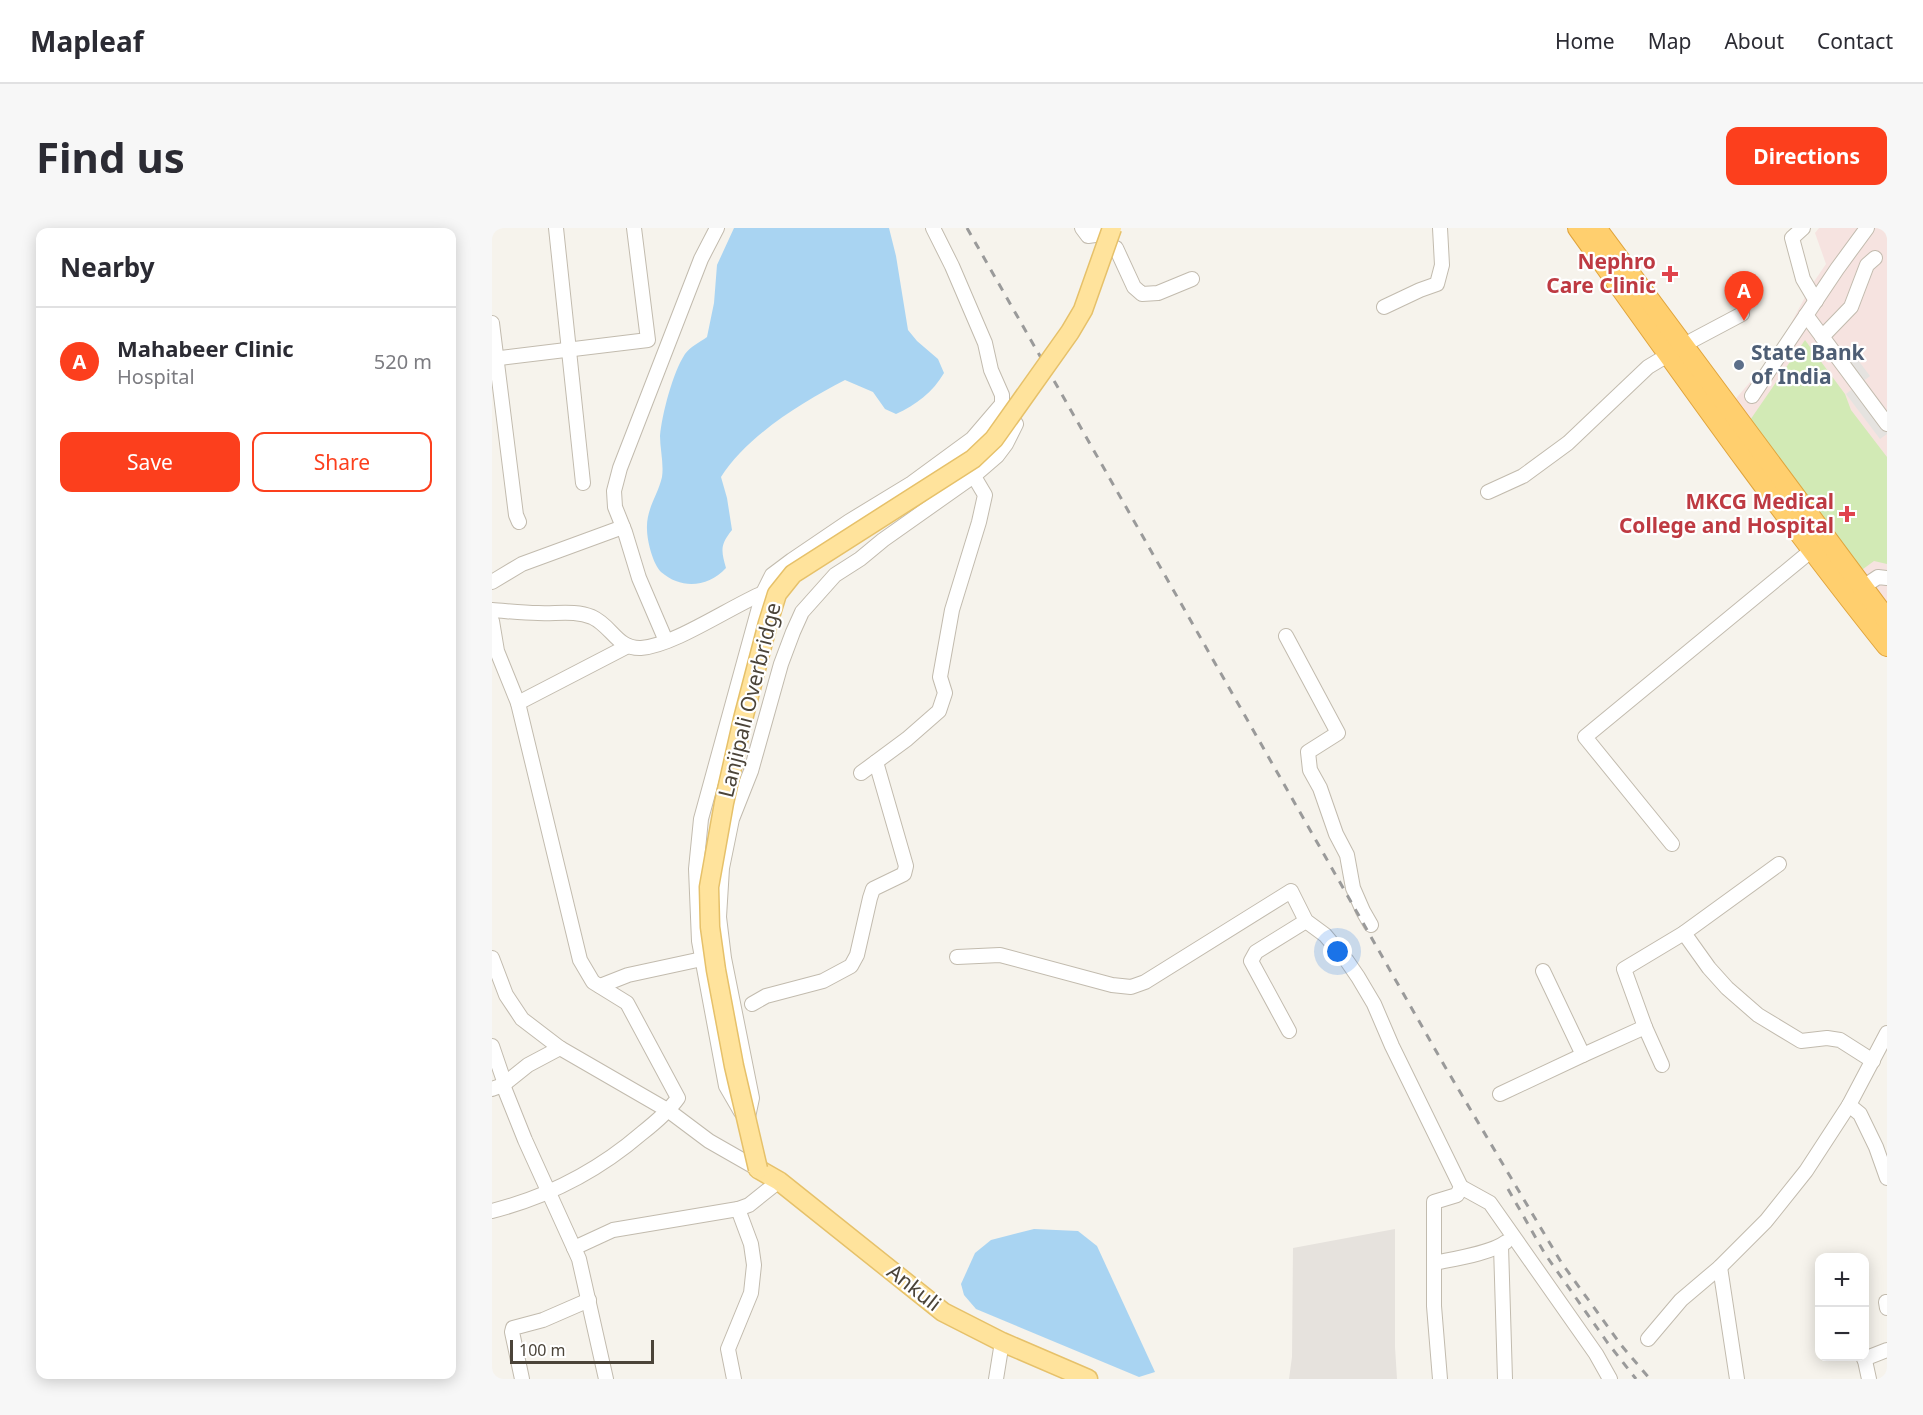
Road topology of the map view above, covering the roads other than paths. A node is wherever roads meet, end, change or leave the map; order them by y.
1 (556, 228) edge
2 (634, 228) edge
3 (933, 228) edge
4 (1082, 228) edge
5 (1098, 228) edge
6 (1112, 228) edge
7 (1440, 228) edge
8 (1578, 228) edge
9 (1596, 228) edge
10 (1803, 228) edge
11 (1867, 228) edge
12 (713, 231) edge
13 (1116, 248) dead end
14 (1875, 258) dead end
15 (1192, 279) dead end
16 (1816, 301) junction
17 (1384, 307) dead end
18 (1742, 314) dead end
19 (1806, 315) junction
20 (492, 323) edge
21 (1822, 337) junction
22 (569, 350) junction
23 (1676, 350) junction
24 (494, 359) edge
25 (1752, 396) dead end
26 (1002, 404) junction
27 (1887, 424) edge
28 (1732, 427) junction
29 (956, 450) junction
30 (975, 475) junction
31 (583, 483) dead end
32 (1488, 492) dead end
33 (519, 522) dead end
34 (623, 527) junction
35 (1812, 550) junction
36 (1887, 578) edge
37 (492, 582) edge
38 (1855, 592) junction
39 (763, 593) junction
40 (492, 610) edge
41 (492, 621) edge
42 (1883, 624) edge
43 (1286, 636) dead end
44 (666, 641) junction
45 (628, 646) junction
46 (1887, 646) edge
47 (518, 703) junction
48 (876, 762) junction
49 (861, 773) dead end
50 (1672, 844) dead end
51 (1779, 864) dead end
52 (1306, 921) junction
53 (1371, 925) dead end
54 (1684, 933) junction
55 (957, 957) dead end
56 (492, 958) edge
57 (702, 959) junction
58 (1543, 971) dead end
59 (600, 986) junction
60 (752, 1004) dead end
61 (1645, 1027) junction
62 (1289, 1031) dead end
63 (1887, 1034) edge
64 (492, 1046) edge
65 (560, 1048) junction
66 (1582, 1055) junction
67 (1873, 1061) junction
68 (1662, 1065) dead end
69 (500, 1086) edge
70 (1500, 1094) dead end
71 (1849, 1105) junction
72 (669, 1111) junction
73 (746, 1122) junction
74 (758, 1169) junction
75 (1887, 1178) edge
76 (779, 1181) junction
77 (1461, 1187) junction
78 (549, 1192) junction
79 (738, 1209) junction
80 (492, 1211) edge
81 (1514, 1235) junction
82 (1501, 1246) junction
83 (574, 1248) junction
84 (1434, 1263) junction
85 (1720, 1267) junction
86 (589, 1300) junction
87 (1648, 1339) dead end
88 (1002, 1342) junction
89 (1887, 1350) edge
90 (1869, 1356) edge
91 (1865, 1361) edge
92 (522, 1379) edge
93 (606, 1379) edge
94 (734, 1379) edge
95 (996, 1379) edge
96 (1088, 1379) edge
97 (1440, 1379) edge
98 (1504, 1379) edge
99 (1610, 1379) edge
100 (1737, 1379) edge
101 (1869, 1379) edge

1 - 22 street
2 - 22 street
3 - 26 street
4 - 5 street
6 - 73 main road, Lanjipali Overbridge, bridge
7 - 17 street
8 - 23 highway
9 - 23 highway
10 - 16 street
11 - 16 street
12 - 34 street
13 - 15 street
14 - 21 street
16 - 19 street
18 - 23 street
19 - 21 street
19 - 25 street
20 - 24 street
21 - 27 street
22 - 24 street
22 - 31 street
23 - 28 highway
23 - 32 street
24 - 33 street
26 - 29 street
26 - 30 street
28 - 35 highway
28 - 38 highway
29 - 30 street
29 - 39 street
30 - 48 street
30 - 73 street
34 - 37 street
34 - 44 street
35 - 38 highway
35 - 50 street
36 - 38 street
38 - 42 highway
39 - 44 street
39 - 57 street
40 - 45 street
41 - 47 street
42 - 46 highway
43 - 53 street
44 - 45 street
45 - 47 street
47 - 59 street
48 - 49 street
48 - 60 street
51 - 54 street
52 - 55 street
52 - 62 street
52 - 77 street
54 - 61 street
54 - 67 street
56 - 65 street
57 - 59 street
57 - 73 street
58 - 66 street
59 - 72 street
61 - 66 street
61 - 68 street
63 - 67 street
64 - 69 street
65 - 69 street
65 - 72 street
66 - 70 street
67 - 71 street
69 - 78 street
71 - 75 street
71 - 85 street
72 - 74 street
72 - 78 street
73 - 74 main road, Lanjipali Overbridge, bridge
74 - 76 main road, Ankuli
76 - 79 street
76 - 88 main road, Ankuli
77 - 81 street
77 - 84 street
78 - 80 street
78 - 83 street
79 - 83 street
79 - 94 street
81 - 82 street
81 - 99 street
82 - 84 street
82 - 98 street
83 - 86 street
84 - 97 street
85 - 87 street
85 - 100 street
86 - 92 street
86 - 93 street
88 - 95 street
88 - 96 main road, Ankuli
89 - 90 street
91 - 101 street

